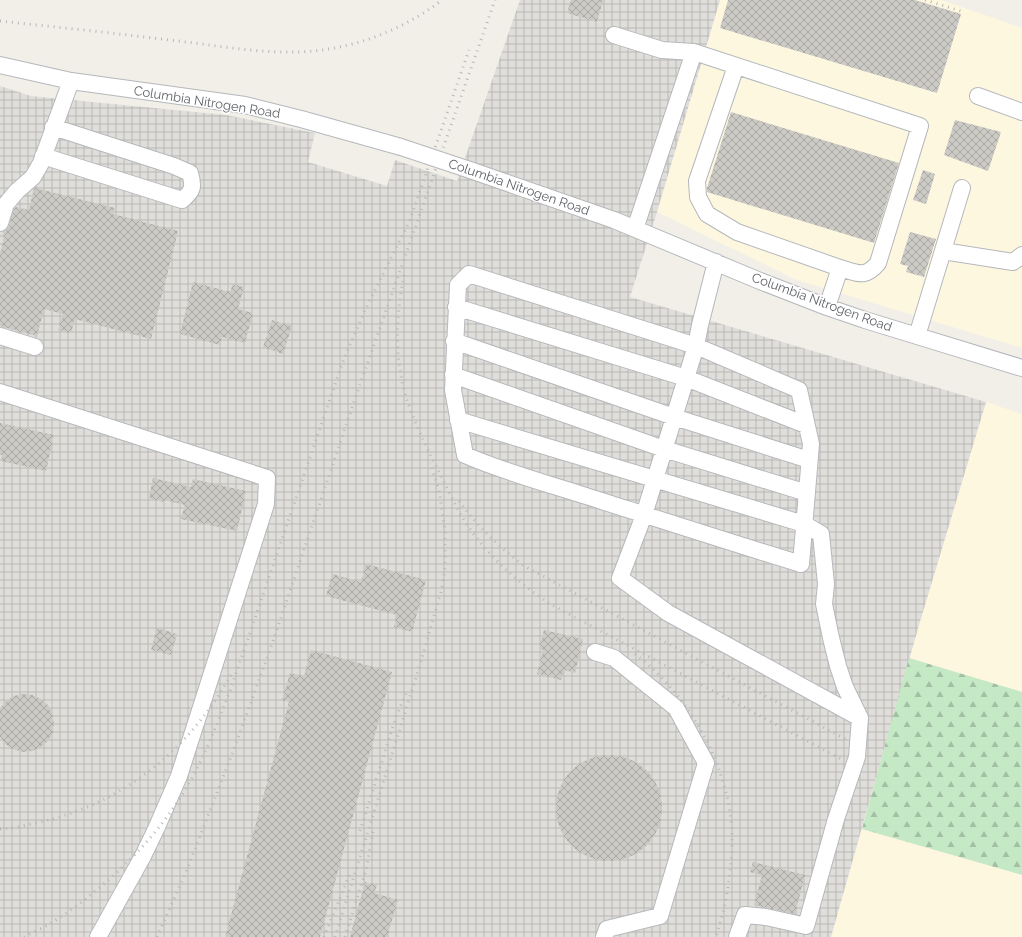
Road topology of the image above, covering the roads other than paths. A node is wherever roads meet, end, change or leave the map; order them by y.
1 (614, 35) dead end
2 (694, 52) junction
3 (0, 65) edge
4 (736, 66) junction
5 (70, 81) junction
6 (978, 96) dead end
7 (1022, 112) edge
8 (53, 127) junction
9 (43, 156) junction
10 (962, 188) dead end
11 (0, 223) edge
12 (635, 229) junction
13 (943, 251) junction
14 (1022, 255) edge
15 (716, 262) junction
16 (840, 268) junction
17 (456, 306) junction
18 (826, 307) junction
19 (0, 336) edge
20 (917, 336) junction
21 (454, 341) junction
22 (696, 346) junction
23 (35, 347) dead end
24 (1022, 368) edge
25 (453, 375) junction
26 (686, 378) junction
27 (0, 392) edge
28 (674, 417) junction
29 (458, 420) junction
30 (806, 425) junction
31 (664, 449) junction
32 (809, 460) junction
33 (655, 478) junction
34 (807, 493) junction
35 (644, 515) junction
36 (804, 524) junction
37 (595, 652) dead end
38 (860, 718) junction
39 (98, 937) edge
40 (604, 937) edge
41 (738, 937) edge

1 - 2 street
2 - 4 street
2 - 12 street
3 - 5 street, Columbia Nitrogen Road
4 - 16 street
4 - 16 street
5 - 8 street
5 - 12 street, Columbia Nitrogen Road, bridge
6 - 7 street
8 - 9 street
8 - 9 street
9 - 11 street
10 - 13 street
12 - 15 street, Columbia Nitrogen Road
13 - 14 street
13 - 20 street
15 - 18 street, Columbia Nitrogen Road
15 - 22 street
16 - 18 street
17 - 21 street
17 - 22 street
17 - 26 street
18 - 20 street, Columbia Nitrogen Road
19 - 23 street
20 - 24 street, Columbia Nitrogen Road
21 - 25 street
21 - 28 street
22 - 26 street
22 - 30 street
25 - 29 street
25 - 31 street
26 - 28 street
26 - 30 street
27 - 39 street
28 - 31 street
28 - 32 street
29 - 33 street
29 - 35 street
30 - 32 street
31 - 33 street
31 - 34 street
32 - 34 street
33 - 35 street
33 - 36 street
34 - 36 street
35 - 36 street
35 - 38 street
36 - 38 street
37 - 40 street
38 - 41 street

